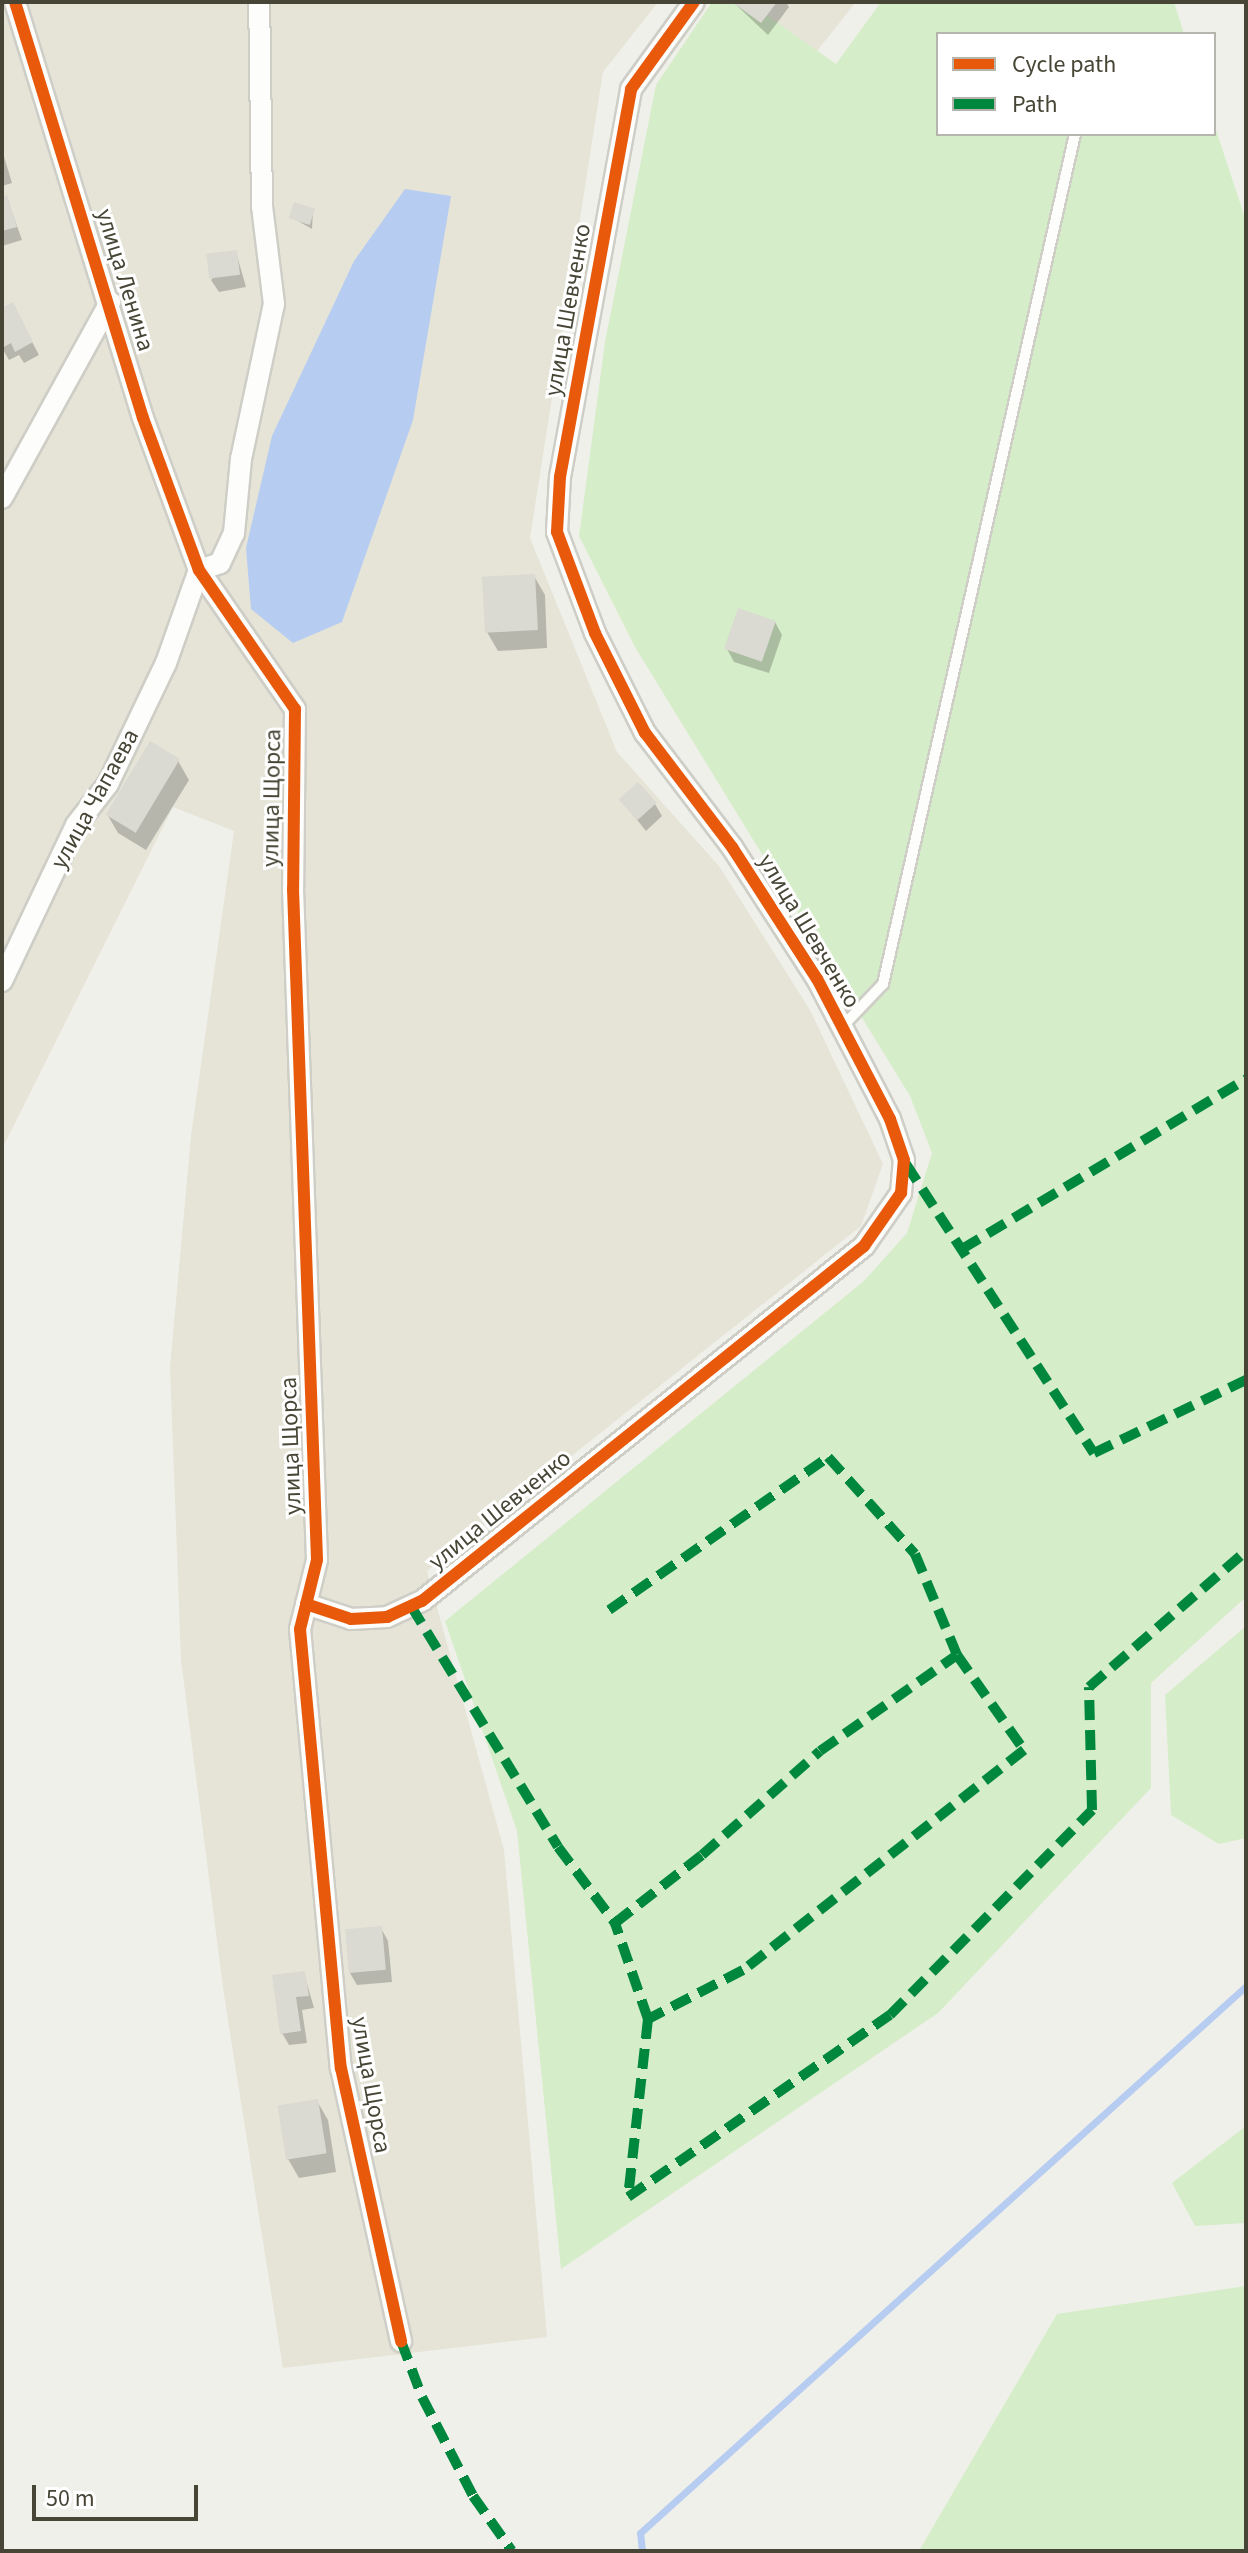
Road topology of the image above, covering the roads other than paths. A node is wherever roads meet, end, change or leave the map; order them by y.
1 (15, 2) edge
2 (259, 2) edge
3 (694, 2) edge
4 (1075, 136) edge
5 (110, 302) junction
6 (2, 498) edge
7 (199, 570) junction
8 (2, 981) edge
9 (842, 1027) junction
10 (306, 1604) junction
11 (401, 2341) dead end

1 - 5 street, улица Ленина
2 - 7 street
3 - 9 street, улица Шевченко
4 - 9 lane
5 - 6 street
5 - 7 street, улица Ленина
7 - 8 street, улица Чапаева
7 - 10 street, улица Щорса
9 - 10 street, улица Шевченко
10 - 11 street, улица Щорса

